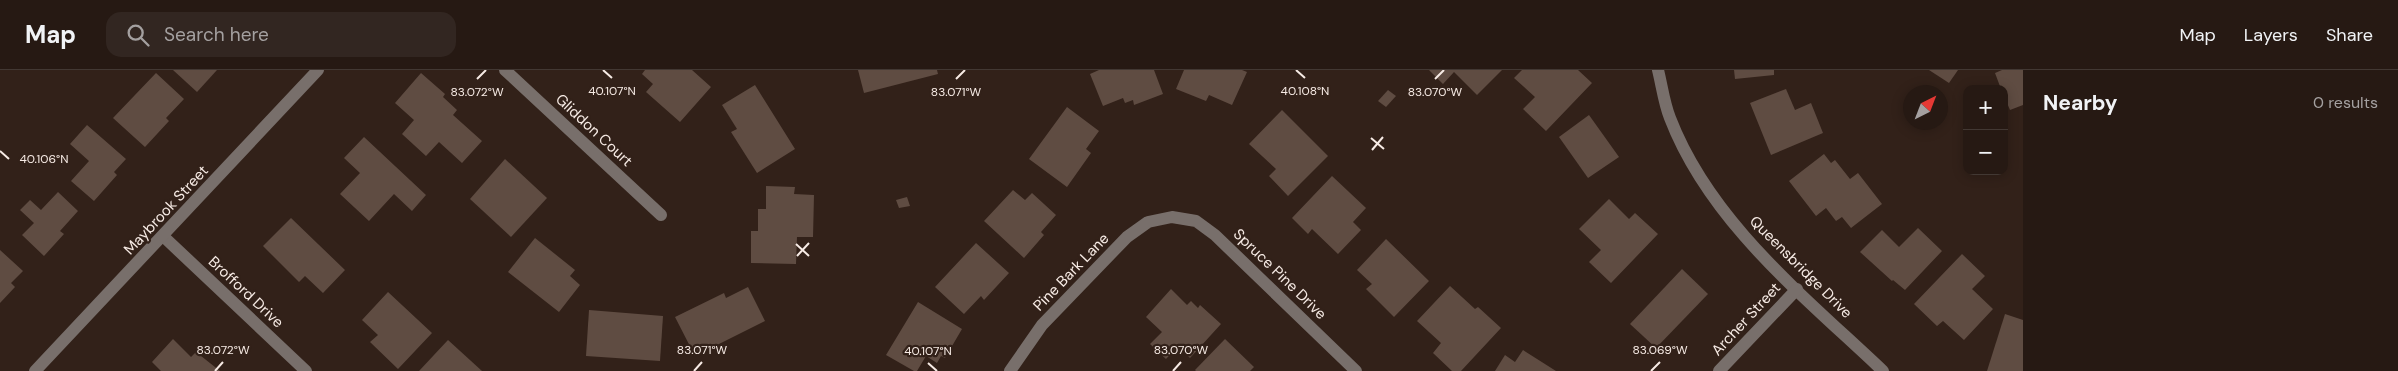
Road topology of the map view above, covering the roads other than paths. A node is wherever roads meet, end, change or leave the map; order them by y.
1 (318, 70) edge
2 (505, 70) edge
3 (1658, 70) edge
4 (661, 215) dead end
5 (1172, 216) joint
6 (164, 237) junction
7 (1797, 289) junction
8 (35, 371) edge
9 (306, 371) edge
10 (1010, 371) edge
11 (1356, 371) edge
12 (1719, 371) edge
13 (1883, 371) edge

1 - 6 street, Maybrook Street
2 - 4 street, Gliddon Court
3 - 7 street, Queensbridge Drive
5 - 10 street, Pine Bark Lane
5 - 11 street, Spruce Pine Drive
6 - 8 street, Maybrook Street
6 - 9 street, Brofford Drive
7 - 12 street, Archer Street
7 - 13 street, Queensbridge Drive

